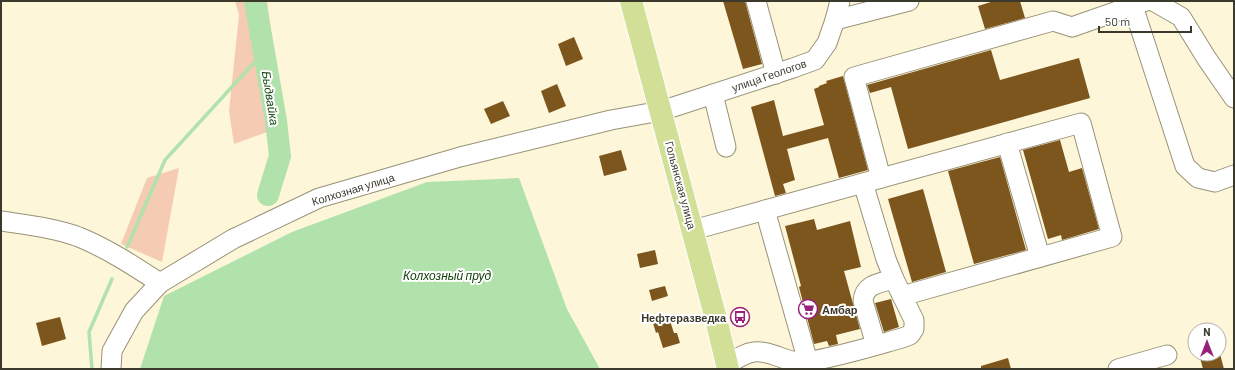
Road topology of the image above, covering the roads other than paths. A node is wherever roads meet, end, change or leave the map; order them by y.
1 (631, 1) edge
2 (756, 1) edge
3 (840, 1) edge
4 (909, 1) edge
5 (1153, 1) edge
6 (1139, 3) edge
7 (888, 4) edge
8 (835, 20) junction
9 (776, 74) junction
10 (713, 94) junction
11 (1234, 98) edge
12 (661, 111) junction
13 (1008, 143) junction
14 (726, 147) dead end
15 (1234, 175) edge
16 (881, 178) junction
17 (863, 183) junction
18 (765, 210) junction
19 (1, 221) edge
20 (693, 230) junction
21 (1040, 257) junction
22 (160, 283) junction
23 (898, 287) junction
24 (876, 345) junction
25 (1167, 355) dead end
26 (809, 365) edge
27 (727, 367) edge
28 (111, 369) edge
29 (1118, 369) edge

1 - 12 main road, Гольянская улица
2 - 9 street
3 - 8 street, улица Геологов
4 - 7 street
5 - 11 street
6 - 15 street
6 - 16 street
7 - 8 street
8 - 9 street, улица Геологов
9 - 10 street, улица Геологов
10 - 12 street, улица Геологов
10 - 14 street
12 - 20 main road, Гольянская улица
12 - 22 street, Колхозная улица
13 - 16 street
13 - 21 street
13 - 21 street
16 - 17 street
17 - 18 street
17 - 23 street
18 - 20 street
18 - 26 street
19 - 22 street
20 - 27 main road, Гольянская улица
21 - 23 street
22 - 28 street, Колхозная улица
23 - 24 street
23 - 24 street
24 - 26 street
25 - 29 street
26 - 27 street

